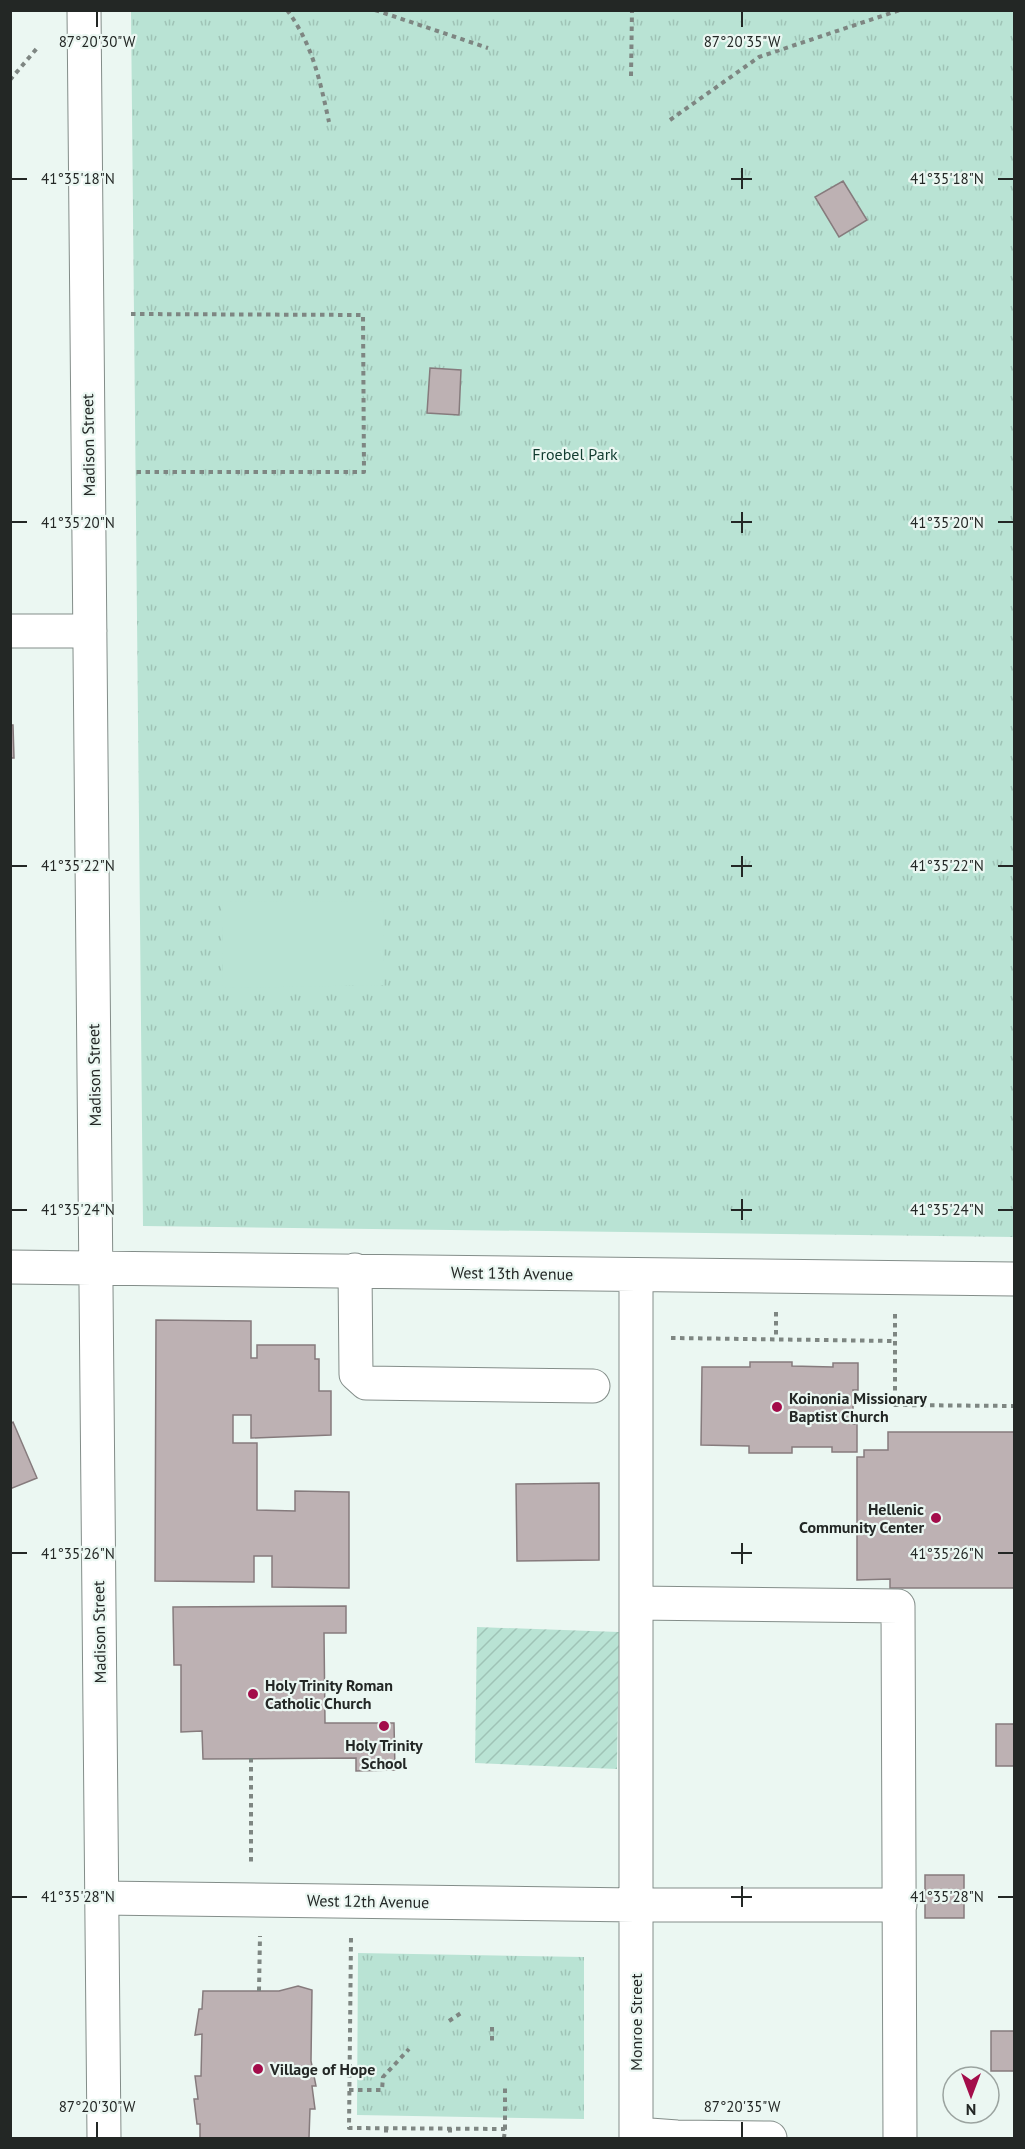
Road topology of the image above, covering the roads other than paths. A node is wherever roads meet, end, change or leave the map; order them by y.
1 (84, 10) edge
2 (10, 631) edge
3 (90, 631) junction
4 (10, 1267) edge
5 (96, 1268) junction
6 (355, 1270) junction
7 (636, 1275) junction
8 (1014, 1279) edge
9 (593, 1386) dead end
10 (636, 1603) junction
11 (102, 1898) junction
12 (635, 1905) junction
13 (900, 1905) junction
14 (636, 2136) edge
15 (104, 2139) edge
16 (770, 2139) edge
17 (900, 2139) edge

1 - 3 street, Madison Street
2 - 3 street
3 - 5 street, Madison Street
4 - 5 street, West 13th Avenue
5 - 6 street, West 13th Avenue
5 - 11 street, Madison Street
6 - 7 street, West 13th Avenue
6 - 9 street
7 - 8 street, West 13th Avenue
7 - 10 street, Monroe Street
10 - 12 street, Monroe Street
10 - 13 street
11 - 12 street, West 12th Avenue
11 - 15 street, Madison Street
12 - 13 street, West 12th Avenue
12 - 14 street, Monroe Street
13 - 17 street
14 - 16 street

